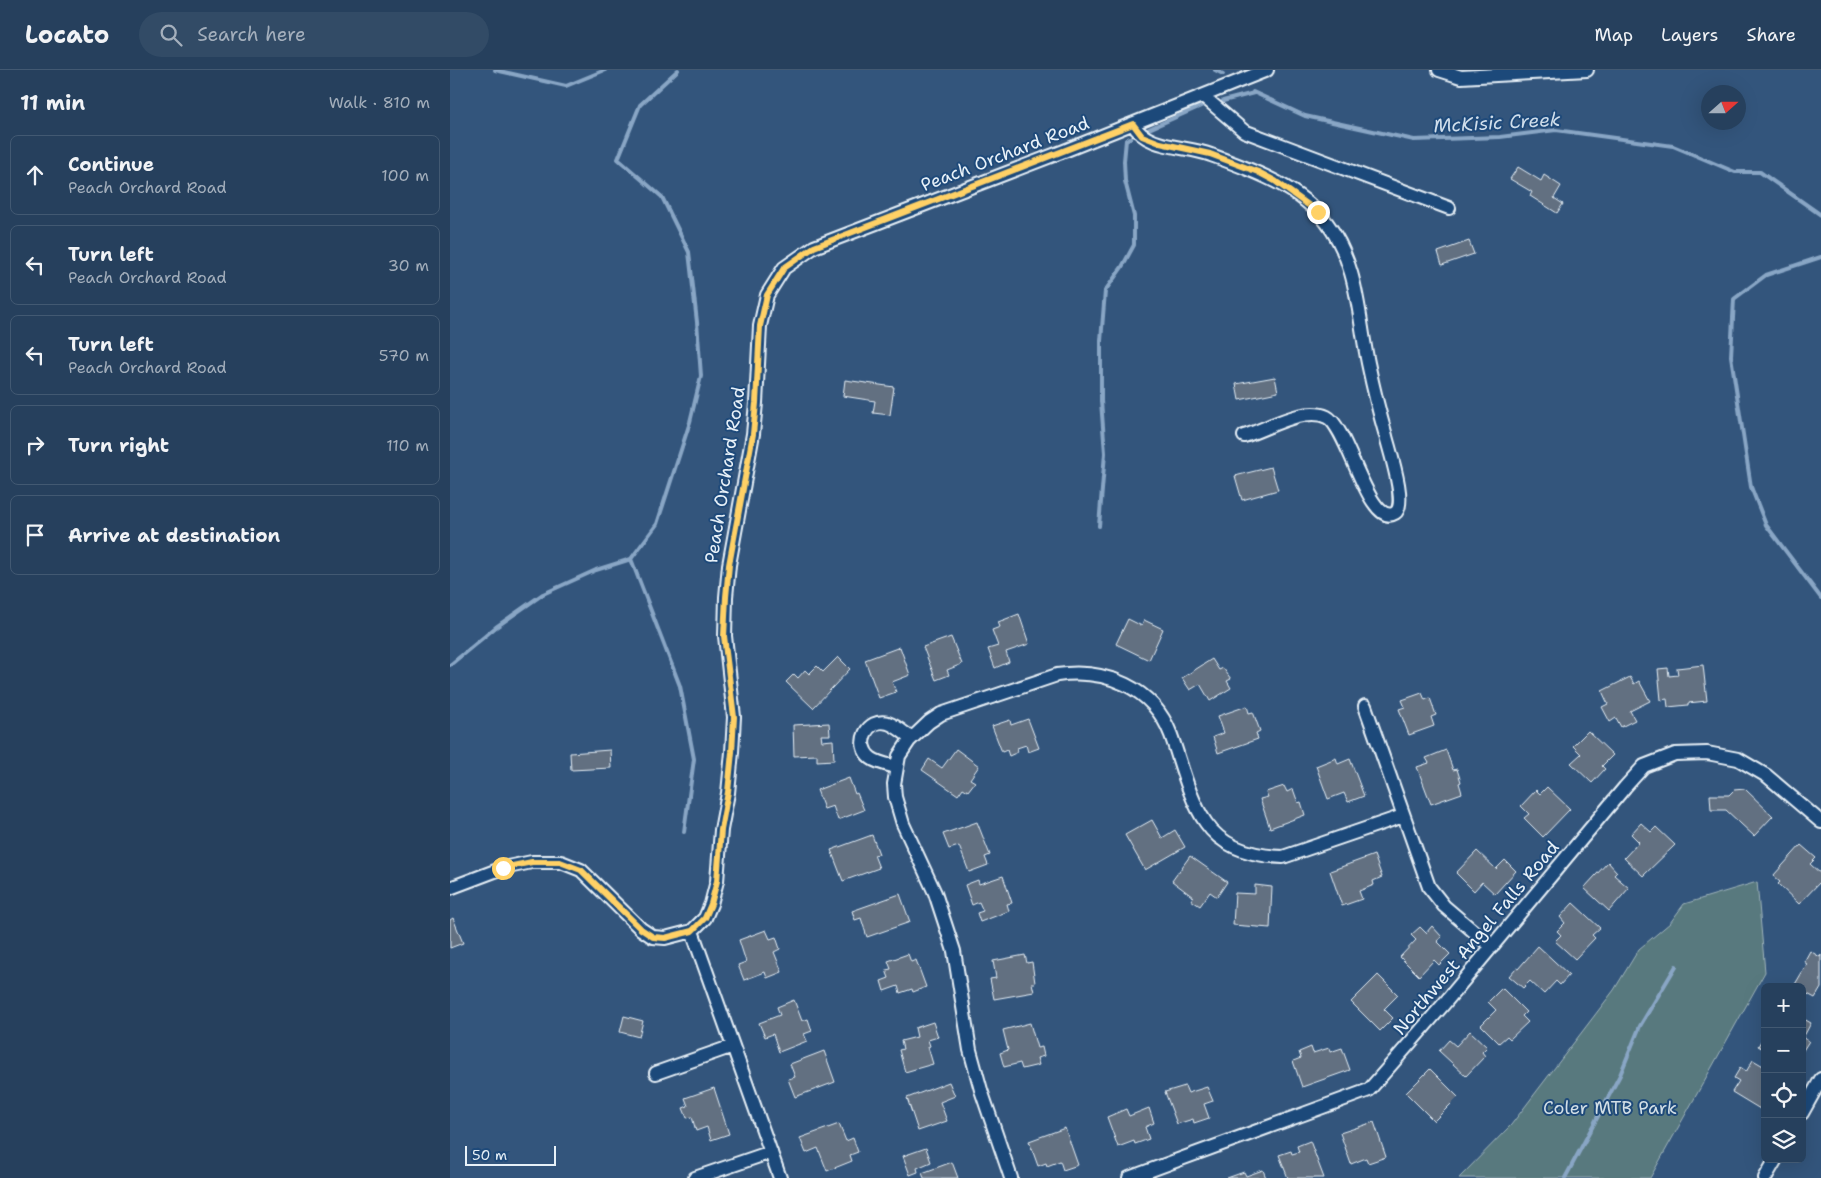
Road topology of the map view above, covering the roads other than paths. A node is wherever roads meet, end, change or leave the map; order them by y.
1 (1267, 70) edge
2 (1438, 70) edge
3 (1587, 70) edge
4 (1203, 96) junction
5 (1133, 124) junction
6 (1449, 208) dead end
7 (1244, 436) dead end
8 (1365, 706) dead end
9 (911, 738) junction
10 (897, 767) junction
11 (1403, 816) junction
12 (1821, 822) edge
13 (450, 888) edge
14 (692, 931) junction
15 (1492, 947) junction
16 (733, 1046) junction
17 (656, 1073) dead end
18 (1821, 1079) edge
19 (1806, 1106) edge
20 (771, 1152) junction
21 (1774, 1163) edge
22 (695, 1178) edge
23 (780, 1178) edge
24 (1011, 1178) edge
25 (1128, 1178) edge
26 (1766, 1178) edge

1 - 4 street, Peach Orchard Road
2 - 3 street
4 - 5 street, Peach Orchard Road
4 - 6 street
5 - 7 street
5 - 14 street, Peach Orchard Road
8 - 11 street
9 - 10 street
9 - 10 street
9 - 11 street
10 - 24 street
11 - 15 street
12 - 15 street, Northwest Angel Falls Road
13 - 14 street
14 - 16 street
15 - 25 street, Northwest Angel Falls Road
16 - 17 street
16 - 20 street
18 - 19 street
20 - 22 street
20 - 23 street
21 - 26 street

